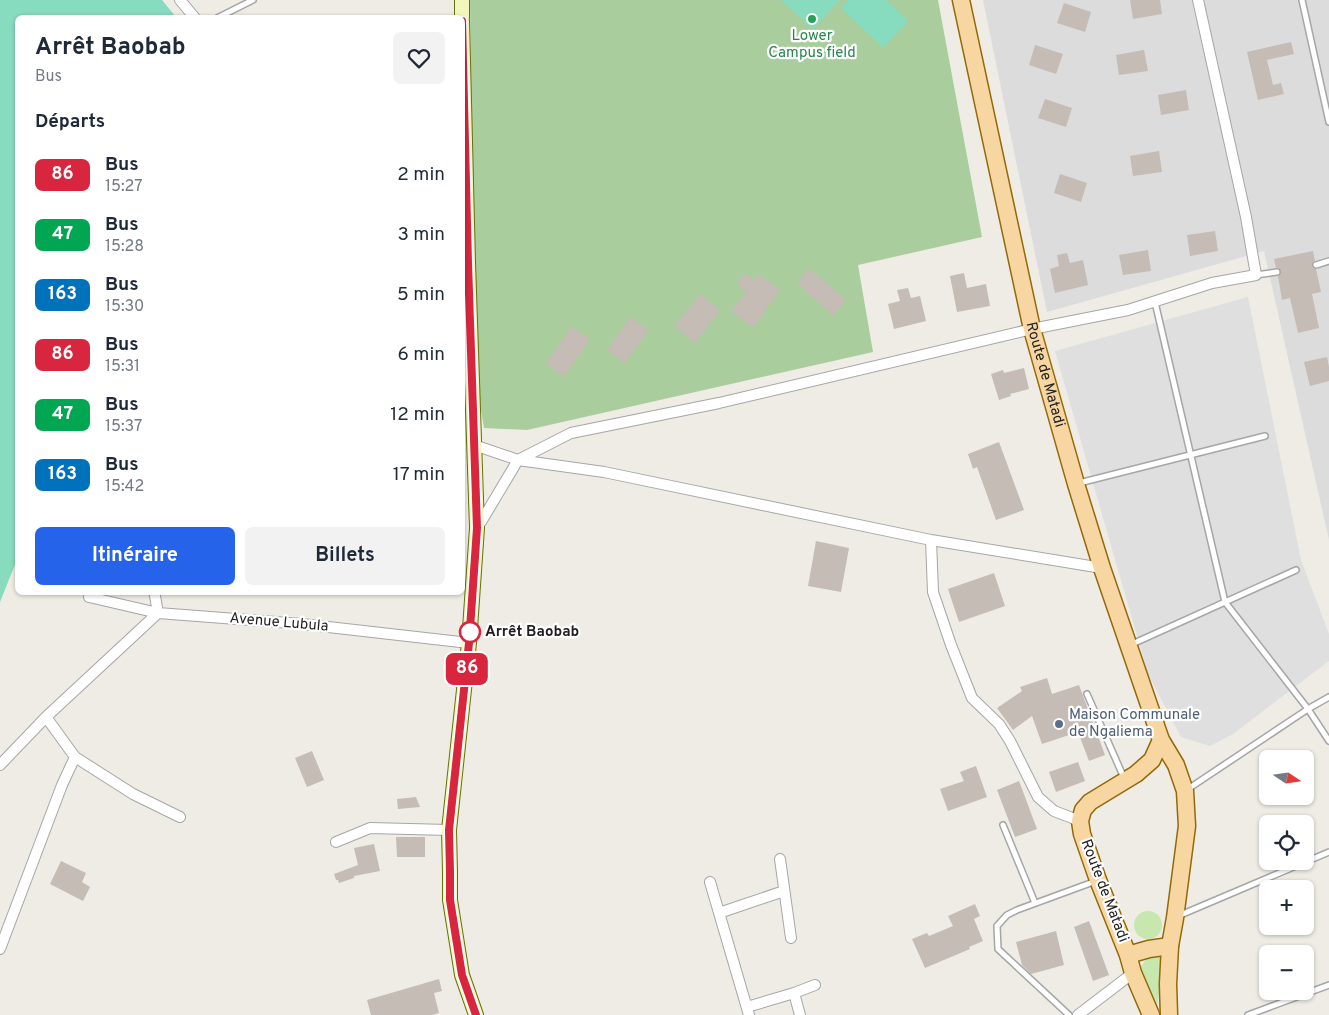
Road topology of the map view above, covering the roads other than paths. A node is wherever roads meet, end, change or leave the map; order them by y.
1 (180, 0) edge
2 (253, 0) edge
3 (462, 0) edge
4 (961, 0) edge
5 (1198, 0) edge
6 (1302, 0) edge
7 (192, 15) edge
8 (223, 15) edge
9 (462, 15) edge
10 (1329, 122) edge
11 (465, 146) edge
12 (1329, 261) edge
13 (1316, 264) dead end
14 (1277, 272) dead end
15 (1256, 275) junction
16 (1155, 301) junction
17 (1032, 328) junction
18 (1265, 436) dead end
19 (474, 445) junction
20 (1190, 455) junction
21 (518, 460) junction
22 (1076, 484) junction
23 (477, 528) junction
24 (931, 540) junction
25 (1102, 568) junction
26 (1296, 570) dead end
27 (154, 595) edge
28 (89, 597) dead end
29 (1225, 602) junction
30 (158, 613) junction
31 (469, 643) junction
32 (1129, 645) junction
33 (1087, 694) dead end
34 (1329, 697) edge
35 (1308, 709) junction
36 (46, 718) junction
37 (1161, 740) junction
38 (1329, 741) edge
39 (76, 757) junction
40 (0, 766) edge
41 (1125, 781) junction
42 (1185, 791) junction
43 (180, 817) dead end
44 (1080, 821) junction
45 (1003, 825) dead end
46 (449, 830) junction
47 (336, 842) dead end
48 (1329, 852) edge
49 (780, 859) dead end
50 (1098, 880) junction
51 (710, 882) dead end
52 (784, 891) junction
53 (1035, 903) junction
54 (719, 913) junction
55 (1175, 918) junction
56 (791, 938) dead end
57 (1170, 946) junction
58 (0, 950) edge
59 (1128, 955) junction
60 (1133, 973) junction
61 (815, 985) dead end
62 (1329, 985) edge
63 (794, 993) junction
64 (748, 1011) edge
65 (476, 1015) edge
66 (800, 1015) edge
67 (1069, 1015) edge
68 (1078, 1015) edge
69 (1151, 1015) edge
70 (1169, 1015) edge
71 (1248, 1015) edge

1 - 7 street
2 - 8 lane
3 - 9 street
4 - 17 main road, Route de Matadi
5 - 15 street
6 - 10 lane
11 - 19 street
12 - 13 lane
14 - 15 lane
15 - 16 street
16 - 17 street
16 - 20 lane
17 - 21 street
17 - 22 main road, Route de Matadi
18 - 20 lane
19 - 21 street
19 - 23 street
20 - 22 lane
20 - 29 lane
21 - 23 street
21 - 24 street
22 - 25 main road, Route de Matadi
23 - 31 street
24 - 25 street
24 - 44 street
25 - 32 main road, Route de Matadi
26 - 29 lane
27 - 30 street
28 - 30 street, Avenue Lubula
29 - 32 lane
29 - 35 lane
30 - 31 street, Avenue Lubula
30 - 36 street
31 - 46 street
32 - 37 main road, Route de Matadi
33 - 41 lane
34 - 35 lane
35 - 38 lane
35 - 42 lane
36 - 39 street
36 - 40 street
37 - 41 main road, Route de Matadi
37 - 42 main road, Route de Matadi
39 - 43 street
39 - 58 street
41 - 44 main road, Route de Matadi
42 - 55 main road, Route de Matadi
44 - 50 main road, Route de Matadi
45 - 53 lane
46 - 47 street
46 - 65 street
48 - 55 lane
49 - 52 street
50 - 53 lane
50 - 59 main road, Route de Matadi
51 - 54 street
52 - 54 street
52 - 56 street
53 - 67 lane
54 - 64 street
55 - 57 main road, Route de Matadi
57 - 59 main road
57 - 70 main road, Route de Matadi
59 - 60 main road, Route de Matadi
60 - 68 street
60 - 69 main road, Route de Matadi
61 - 63 street
62 - 71 lane
63 - 64 street
63 - 66 street

